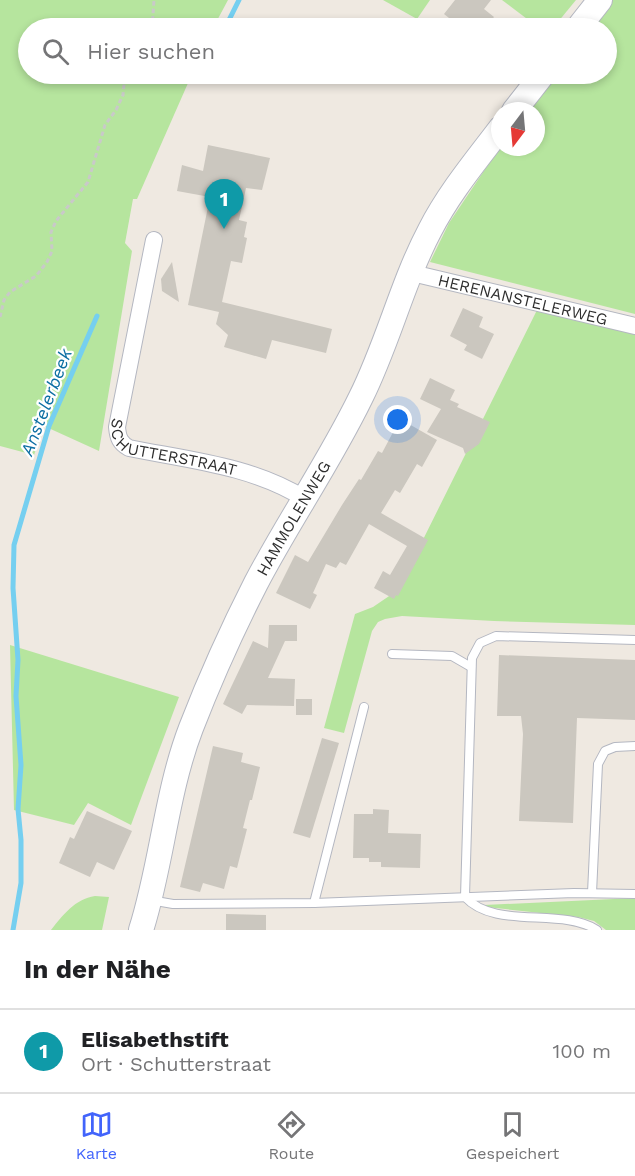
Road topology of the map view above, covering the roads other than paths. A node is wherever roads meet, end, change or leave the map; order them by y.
1 (600, 0) edge
2 (586, 18) edge
3 (535, 84) edge
4 (521, 102) edge
5 (491, 141) edge
6 (154, 240) dead end
7 (411, 273) junction
8 (635, 326) edge
9 (305, 499) junction
10 (635, 640) edge
11 (392, 654) dead end
12 (471, 667) junction
13 (364, 707) dead end
14 (635, 746) edge
15 (592, 892) junction
16 (635, 894) edge
17 (465, 897) junction
18 (150, 900) junction
19 (314, 903) junction
20 (141, 930) edge
21 (597, 930) edge

1 - 2 street
3 - 4 street
5 - 7 street, HAMMOLENWEG
6 - 9 street, SCHUTTERSTRAAT
7 - 8 street, HERENANSTELERWEG
7 - 9 street, HAMMOLENWEG
9 - 18 street, HAMMOLENWEG
10 - 12 lane
11 - 12 lane
12 - 17 lane
13 - 19 lane
14 - 15 lane
15 - 16 lane
15 - 17 lane
17 - 19 lane
17 - 21 lane
18 - 19 lane
18 - 20 street, HAMMOLENWEG

